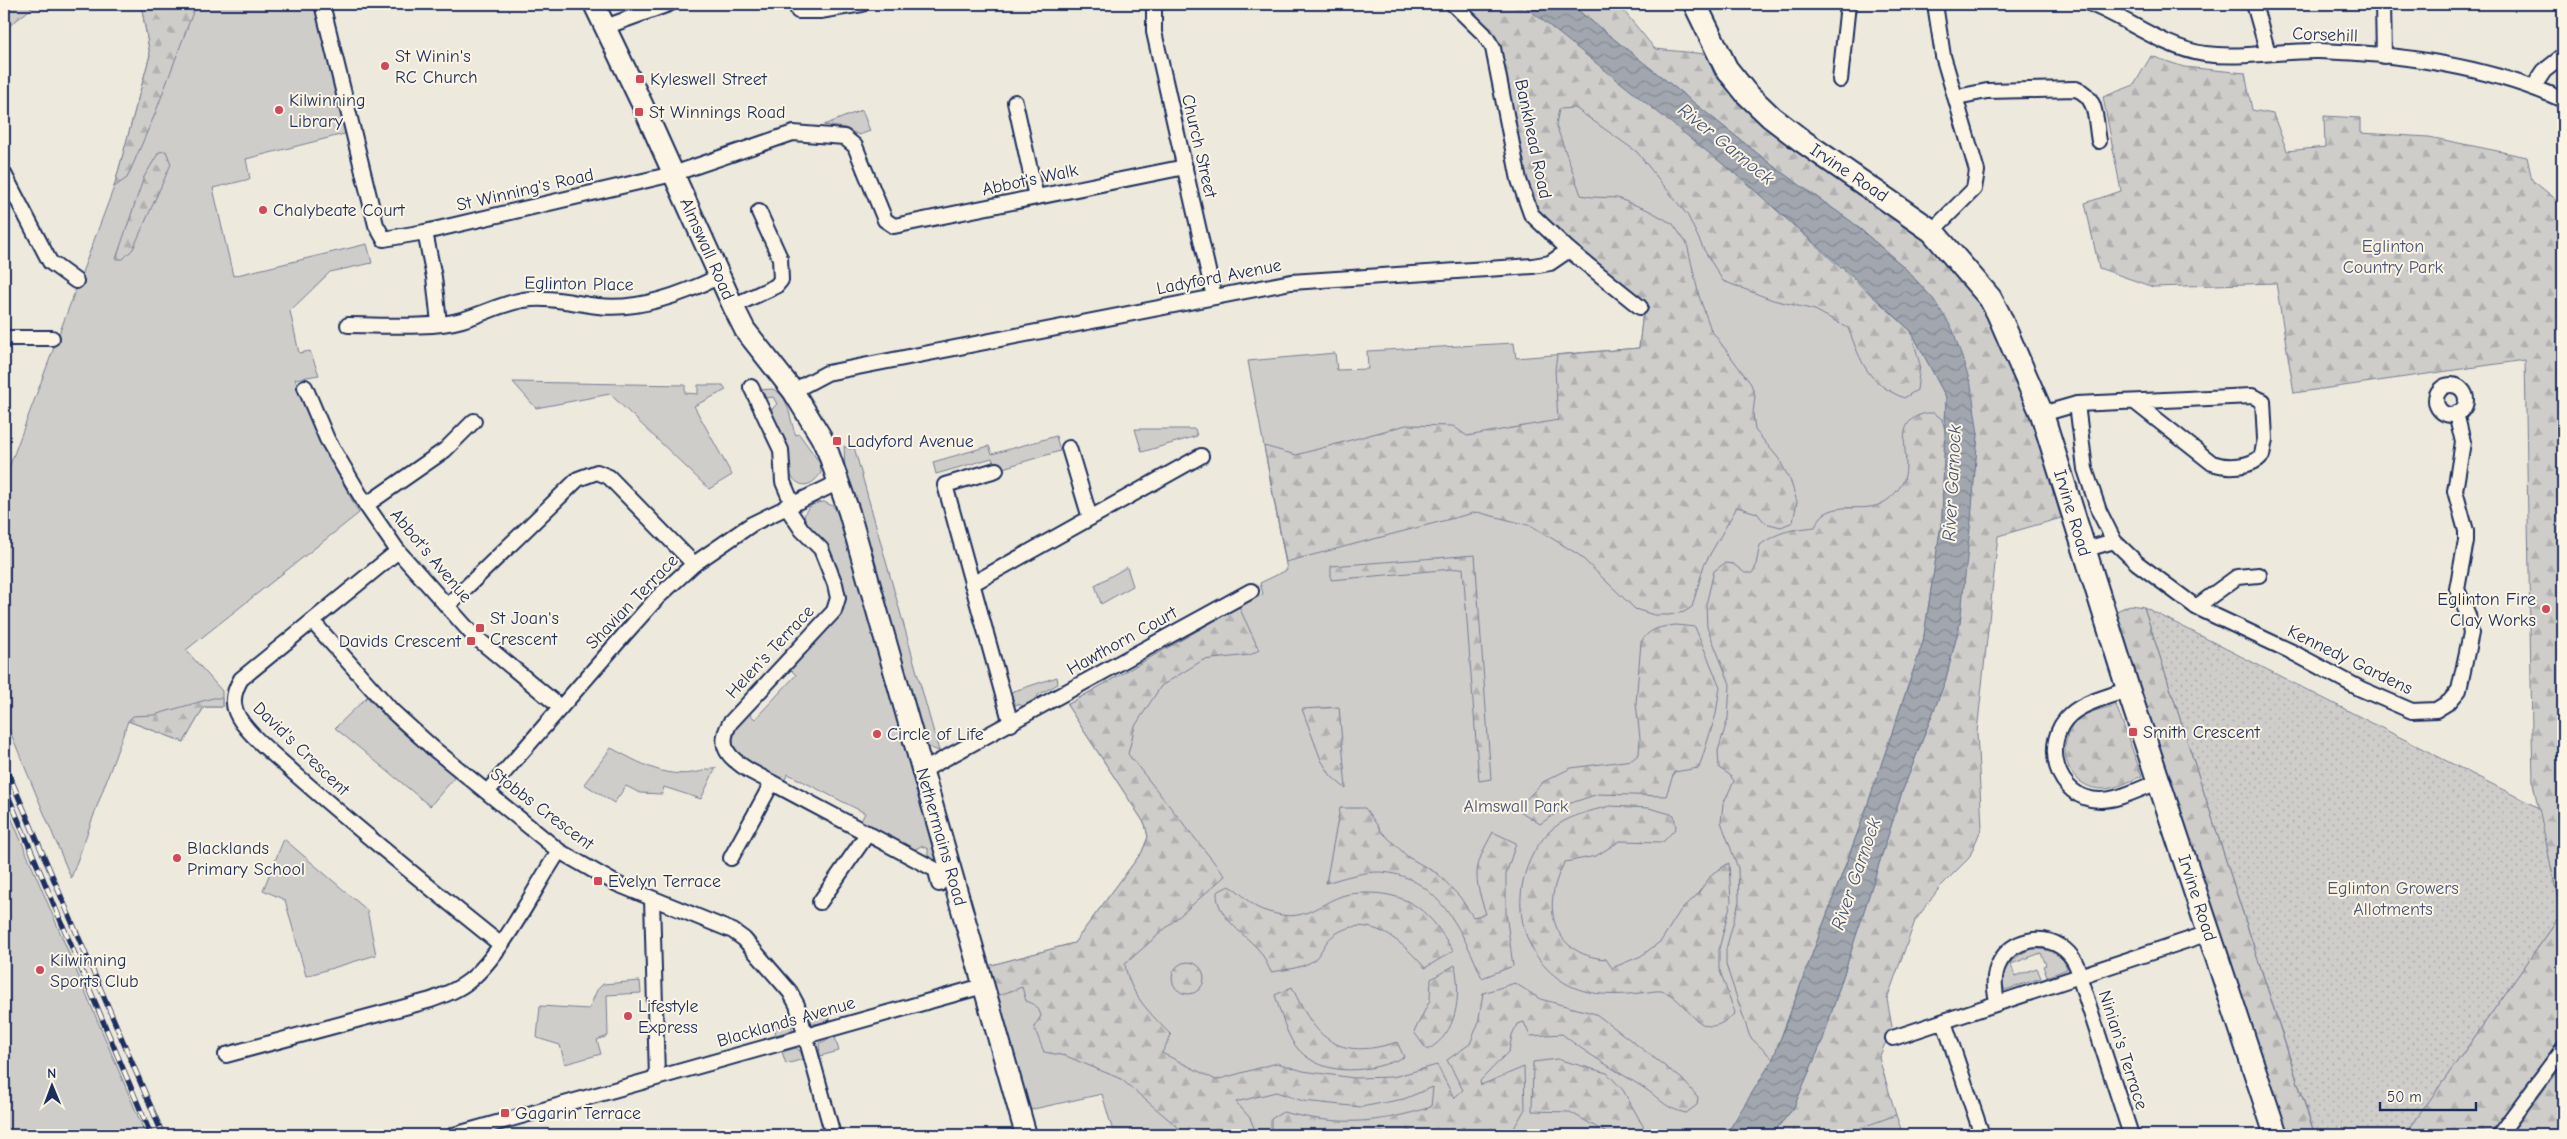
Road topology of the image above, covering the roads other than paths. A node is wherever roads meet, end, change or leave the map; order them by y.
1 (322, 4) edge
2 (594, 4) edge
3 (669, 4) edge
4 (862, 4) edge
5 (1154, 4) edge
6 (1453, 4) edge
7 (1695, 4) edge
8 (1848, 4) edge
9 (1936, 4) edge
10 (2254, 4) edge
11 (2383, 4) edge
12 (2096, 5) edge
13 (819, 8) edge
14 (798, 11) dead end
15 (606, 27) junction
16 (2268, 53) junction
17 (2384, 56) junction
18 (2563, 56) edge
19 (1840, 80) dead end
20 (2534, 86) junction
21 (1957, 97) junction
22 (2563, 100) edge
23 (1015, 102) dead end
24 (2099, 140) dead end
25 (1185, 167) junction
26 (674, 174) junction
27 (5, 181) edge
28 (1036, 197) junction
29 (759, 212) dead end
30 (1932, 231) junction
31 (425, 232) junction
32 (1569, 250) junction
33 (718, 277) junction
34 (76, 281) dead end
35 (1214, 296) junction
36 (733, 306) junction
37 (1640, 307) dead end
38 (438, 323) junction
39 (348, 325) dead end
40 (4, 338) edge
41 (52, 338) dead end
42 (752, 386) dead end
43 (305, 387) dead end
44 (792, 391) junction
45 (2136, 403) junction
46 (2077, 404) junction
47 (2456, 413) dead end
48 (2042, 414) junction
49 (474, 421) dead end
50 (1069, 448) dead end
51 (1201, 456) dead end
52 (996, 470) dead end
53 (839, 482) junction
54 (789, 504) junction
55 (366, 505) junction
56 (1090, 518) junction
57 (2114, 541) junction
58 (2083, 550) junction
59 (398, 551) junction
60 (694, 564) junction
61 (2259, 575) dead end
62 (972, 584) junction
63 (1251, 591) dead end
64 (447, 606) junction
65 (2196, 607) junction
66 (312, 621) junction
67 (2128, 689) junction
68 (560, 707) junction
69 (1011, 724) junction
70 (922, 771) junction
71 (2159, 782) junction
72 (772, 783) junction
73 (487, 792) junction
74 (868, 833) junction
75 (559, 851) junction
76 (731, 858) dead end
77 (939, 884) dead end
78 (652, 899) junction
79 (820, 902) dead end
80 (2209, 933) junction
81 (500, 944) junction
82 (2080, 976) junction
83 (983, 986) junction
84 (1998, 1004) junction
85 (1944, 1022) junction
86 (805, 1036) junction
87 (1893, 1038) dead end
88 (2563, 1049) edge
89 (226, 1055) dead end
90 (657, 1077) junction
91 (459, 1135) edge
92 (833, 1135) edge
93 (1026, 1135) edge
94 (1982, 1135) edge
95 (2132, 1135) edge
96 (2276, 1135) edge
97 (2499, 1135) edge

1 - 31 street, St Winning's Road
2 - 15 main road, Almswall Road
3 - 15 street
4 - 13 street
5 - 25 street, Church Street
6 - 32 street, Bankhead Road
7 - 30 main road, Irvine Road
8 - 19 street
9 - 21 street
10 - 16 street
11 - 17 street
12 - 16 street, Corsehill
13 - 14 street
15 - 26 main road, Almswall Road
16 - 17 street, Corsehill
17 - 20 street, Corsehill
18 - 20 street
20 - 22 street, Corsehill
21 - 24 street
21 - 30 street
23 - 28 street
25 - 28 street, Abbot's Walk
25 - 35 street, Church Street
26 - 28 street, Abbot's Walk
26 - 31 street, St Winning's Road
26 - 33 main road, Almswall Road
27 - 34 street
29 - 36 street
30 - 48 main road, Irvine Road
31 - 38 street
32 - 35 street, Ladyford Avenue
32 - 37 street, Bankhead Road
33 - 36 main road, Almswall Road
33 - 38 street, Eglinton Place
35 - 44 street, Ladyford Avenue
36 - 44 main road, Almswall Road
38 - 39 street, Eglinton Place
40 - 41 street
42 - 54 street, Helen's Terrace
43 - 55 street, Abbot's Avenue
44 - 53 main road, Almswall Road
45 - 45 street
45 - 46 street
46 - 48 street
46 - 57 street, Kennedy Gardens
47 - 65 street, Kennedy Gardens
48 - 58 main road, Irvine Road
49 - 55 street, Abbot's Avenue
50 - 56 street
51 - 56 street
52 - 62 street
53 - 54 street, Shavian Terrace
53 - 70 main road, Nethermains Road
54 - 60 street, Shavian Terrace
54 - 72 street, Helen's Terrace
55 - 59 street, Abbot's Avenue
56 - 62 street
57 - 58 street
57 - 65 street, Kennedy Gardens
58 - 67 main road, Irvine Road
59 - 64 street, Abbot's Avenue
59 - 66 street, David's Crescent
60 - 64 street
60 - 68 street, Shavian Terrace
61 - 65 street
62 - 69 street
63 - 69 street, Hawthorn Court
64 - 68 street, Abbot's Avenue
66 - 73 street, Stobbs Crescent
66 - 81 street, David's Crescent
67 - 71 main road, Irvine Road
67 - 71 street
68 - 73 street, Shavian Terrace
69 - 70 street, Hawthorn Court
70 - 83 main road, Nethermains Road
71 - 80 main road, Irvine Road
72 - 74 street, Helen's Terrace
72 - 76 street
73 - 75 street, Stobbs Crescent
74 - 77 street, Helen's Terrace
74 - 79 street
75 - 78 street, Stobbs Crescent
75 - 81 street
78 - 86 street, Stobbs Crescent
78 - 90 street
80 - 82 street
80 - 96 main road, Irvine Road
81 - 89 street
82 - 84 street
82 - 84 street, Ninian's Terrace
82 - 95 street, Ninian's Terrace
83 - 86 street, Blacklands Avenue
83 - 93 main road, Nethermains Road
84 - 85 street
85 - 87 street
85 - 94 street
86 - 90 street, Blacklands Avenue
86 - 92 street, Stobbs Crescent
88 - 97 street
90 - 91 street, Blacklands Avenue

